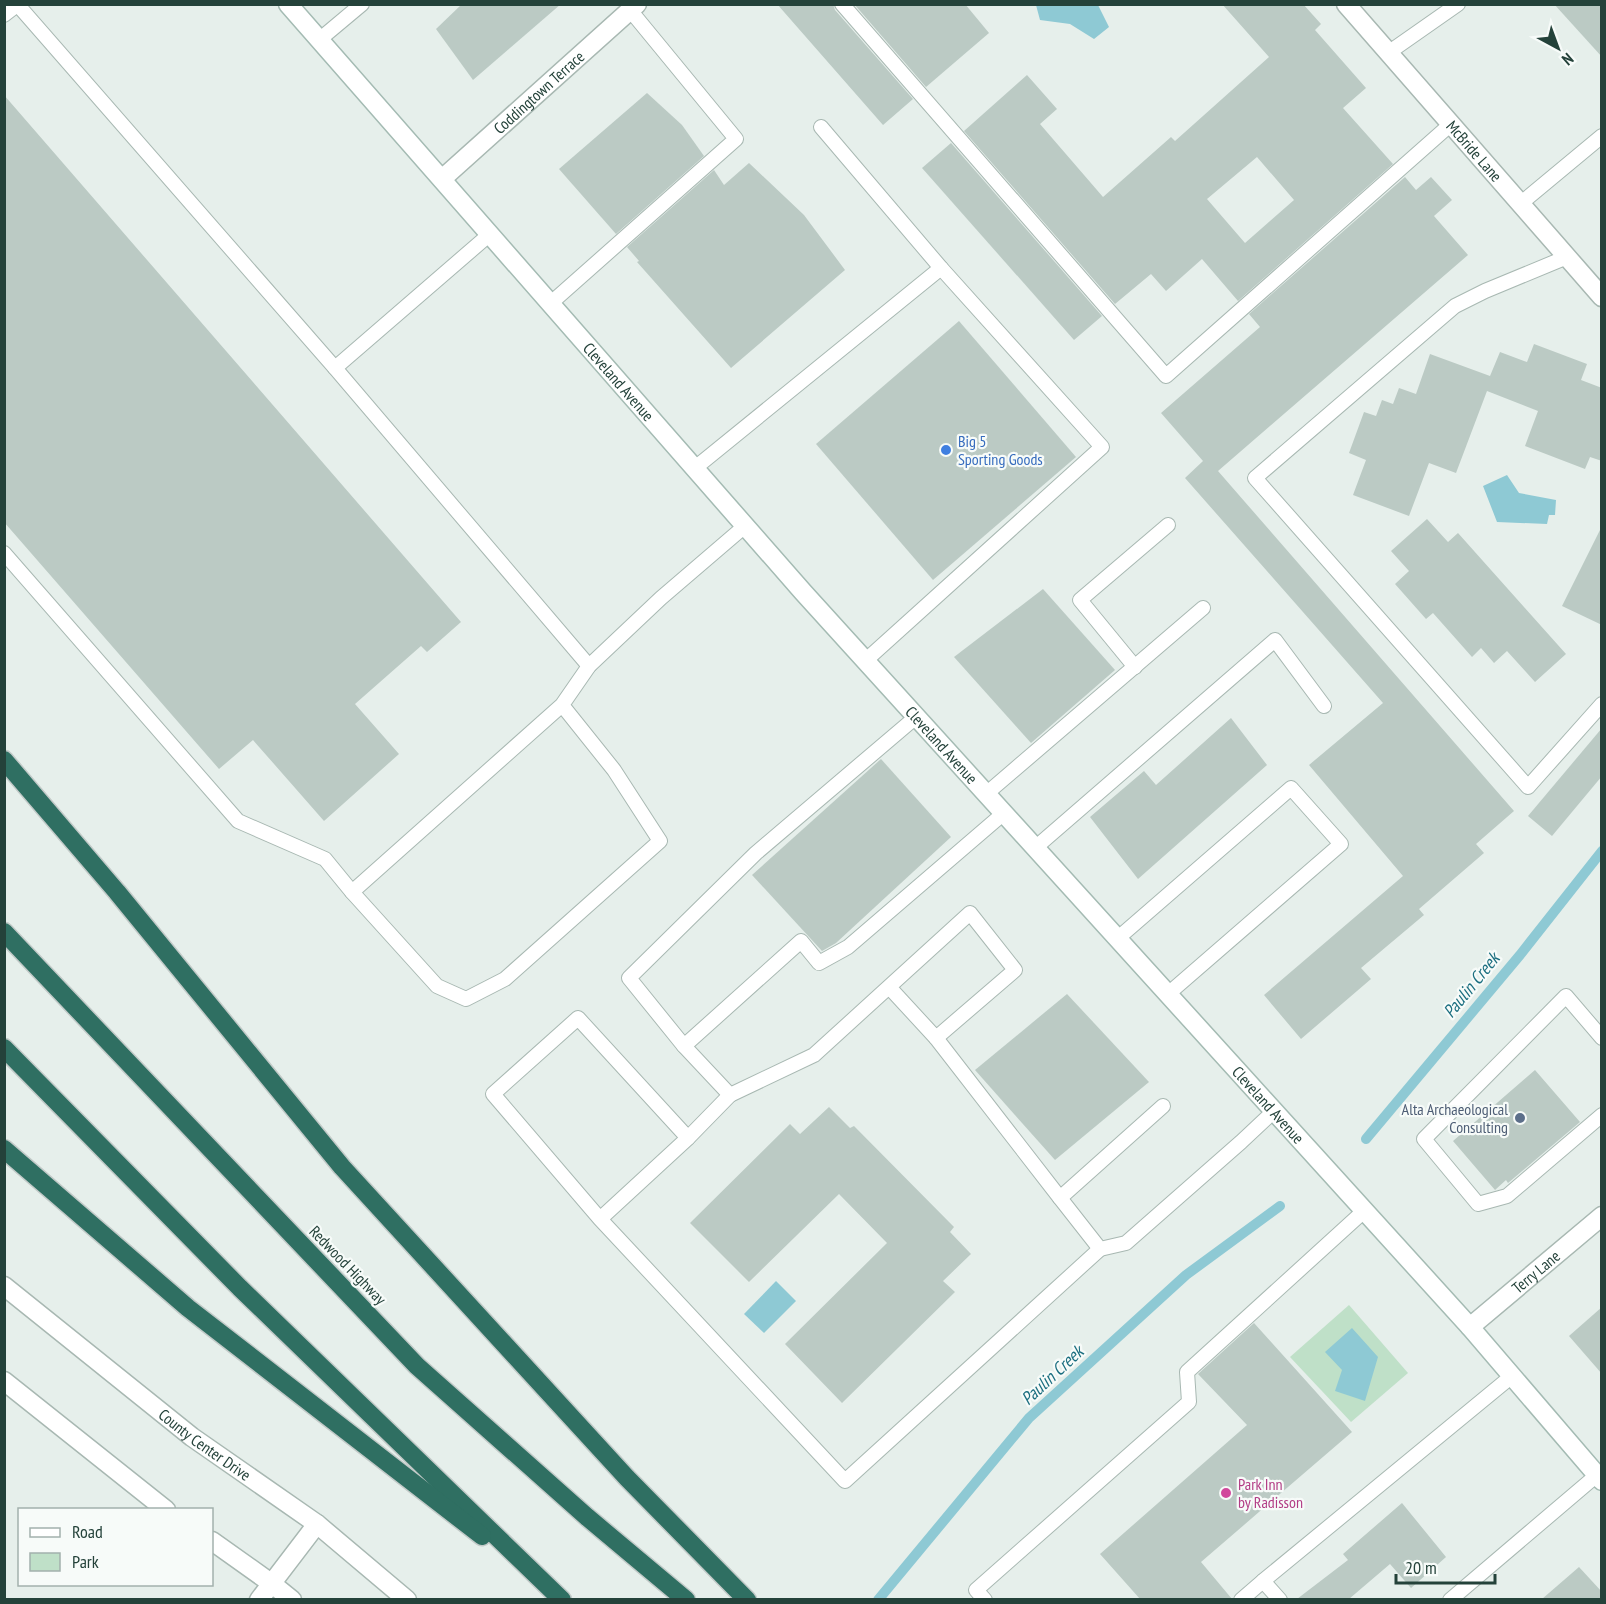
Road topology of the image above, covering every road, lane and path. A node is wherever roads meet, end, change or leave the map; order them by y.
1 (288, 4) edge
2 (362, 4) edge
3 (842, 4) edge
4 (1346, 4) edge
5 (1458, 4) edge
6 (17, 5) edge
7 (634, 7) edge
8 (4, 15) edge
9 (319, 40) junction
10 (1388, 53) junction
11 (1451, 124) junction
12 (821, 127) dead end
13 (1602, 136) edge
14 (442, 179) junction
15 (1520, 204) junction
16 (490, 234) junction
17 (1567, 257) junction
18 (941, 268) junction
19 (1602, 297) edge
20 (551, 303) junction
21 (335, 368) junction
22 (695, 468) junction
23 (1168, 525) dead end
24 (745, 526) junction
25 (4, 553) edge
26 (1203, 608) dead end
27 (865, 661) junction
28 (589, 666) junction
29 (1135, 667) junction
30 (1602, 704) edge
31 (562, 705) junction
32 (1324, 706) dead end
33 (916, 717) junction
34 (4, 760) edge
35 (986, 794) junction
36 (1004, 813) junction
37 (1035, 848) junction
38 (352, 892) junction
39 (4, 932) edge
40 (1117, 939) junction
41 (889, 987) junction
42 (1168, 994) junction
43 (936, 1038) junction
44 (1602, 1038) edge
45 (684, 1046) junction
46 (4, 1048) edge
47 (730, 1095) junction
48 (1163, 1106) dead end
49 (1274, 1111) junction
50 (1602, 1115) edge
51 (688, 1138) junction
52 (4, 1149) edge
53 (1060, 1198) junction
54 (1364, 1211) junction
55 (1602, 1216) edge
56 (600, 1219) junction
57 (1100, 1249) junction
58 (4, 1286) edge
59 (1470, 1328) junction
60 (1512, 1376) junction
61 (4, 1381) edge
62 (1599, 1478) edge
63 (165, 1508) edge
64 (317, 1524) junction
65 (213, 1542) edge
66 (1263, 1581) junction
67 (271, 1583) junction
68 (558, 1596) edge
69 (259, 1599) edge
70 (292, 1599) edge
71 (407, 1599) edge
72 (686, 1599) edge
73 (747, 1599) edge
74 (985, 1599) edge
75 (1241, 1599) edge
76 (1280, 1599) edge
77 (1450, 1599) edge

1 - 9 main road, Cleveland Avenue
2 - 9 lane
3 - 11 lane
4 - 10 main road, McBride Lane
5 - 10 lane
6 - 8 lane
6 - 21 lane
7 - 14 main road, Coddingtown Terrace
7 - 20 lane
9 - 14 main road, Cleveland Avenue
10 - 11 main road, McBride Lane
11 - 15 main road, McBride Lane
12 - 18 lane
13 - 15 lane
14 - 16 main road, Cleveland Avenue
15 - 17 main road, McBride Lane
16 - 20 main road, Cleveland Avenue
16 - 21 lane
17 - 19 main road, McBride Lane
17 - 30 lane
18 - 22 lane
18 - 27 lane
20 - 22 main road, Cleveland Avenue
21 - 28 lane
22 - 24 main road, Cleveland Avenue
23 - 29 lane
24 - 27 main road, Cleveland Avenue
24 - 28 lane
25 - 38 lane
26 - 29 lane
27 - 33 main road, Cleveland Avenue
28 - 31 lane
29 - 35 lane
31 - 38 lane
31 - 38 lane
32 - 37 lane
33 - 35 main road, Cleveland Avenue
33 - 45 lane
34 - 73 highway
35 - 36 main road, Cleveland Avenue
36 - 37 main road, Cleveland Avenue
36 - 45 lane
37 - 40 main road, Cleveland Avenue
39 - 72 highway, Redwood Highway
40 - 42 main road, Cleveland Avenue
40 - 42 lane
41 - 43 lane
41 - 43 lane
41 - 47 lane
42 - 49 main road, Cleveland Avenue
43 - 53 lane
44 - 50 lane
45 - 47 lane
46 - 68 highway
47 - 51 lane
48 - 53 lane
49 - 54 main road, Cleveland Avenue
49 - 57 lane
51 - 56 lane
51 - 56 lane
52 - 68 highway
53 - 57 lane
54 - 59 main road, Cleveland Avenue
54 - 74 lane
55 - 59 main road, Terry Lane
56 - 57 lane
58 - 64 main road, County Center Drive
59 - 60 main road, Cleveland Avenue
60 - 62 main road, Cleveland Avenue
60 - 66 lane
61 - 63 main road
62 - 77 lane
64 - 67 main road
64 - 71 main road, County Center Drive
65 - 67 main road
66 - 75 lane
66 - 76 lane
67 - 69 main road
67 - 70 main road

